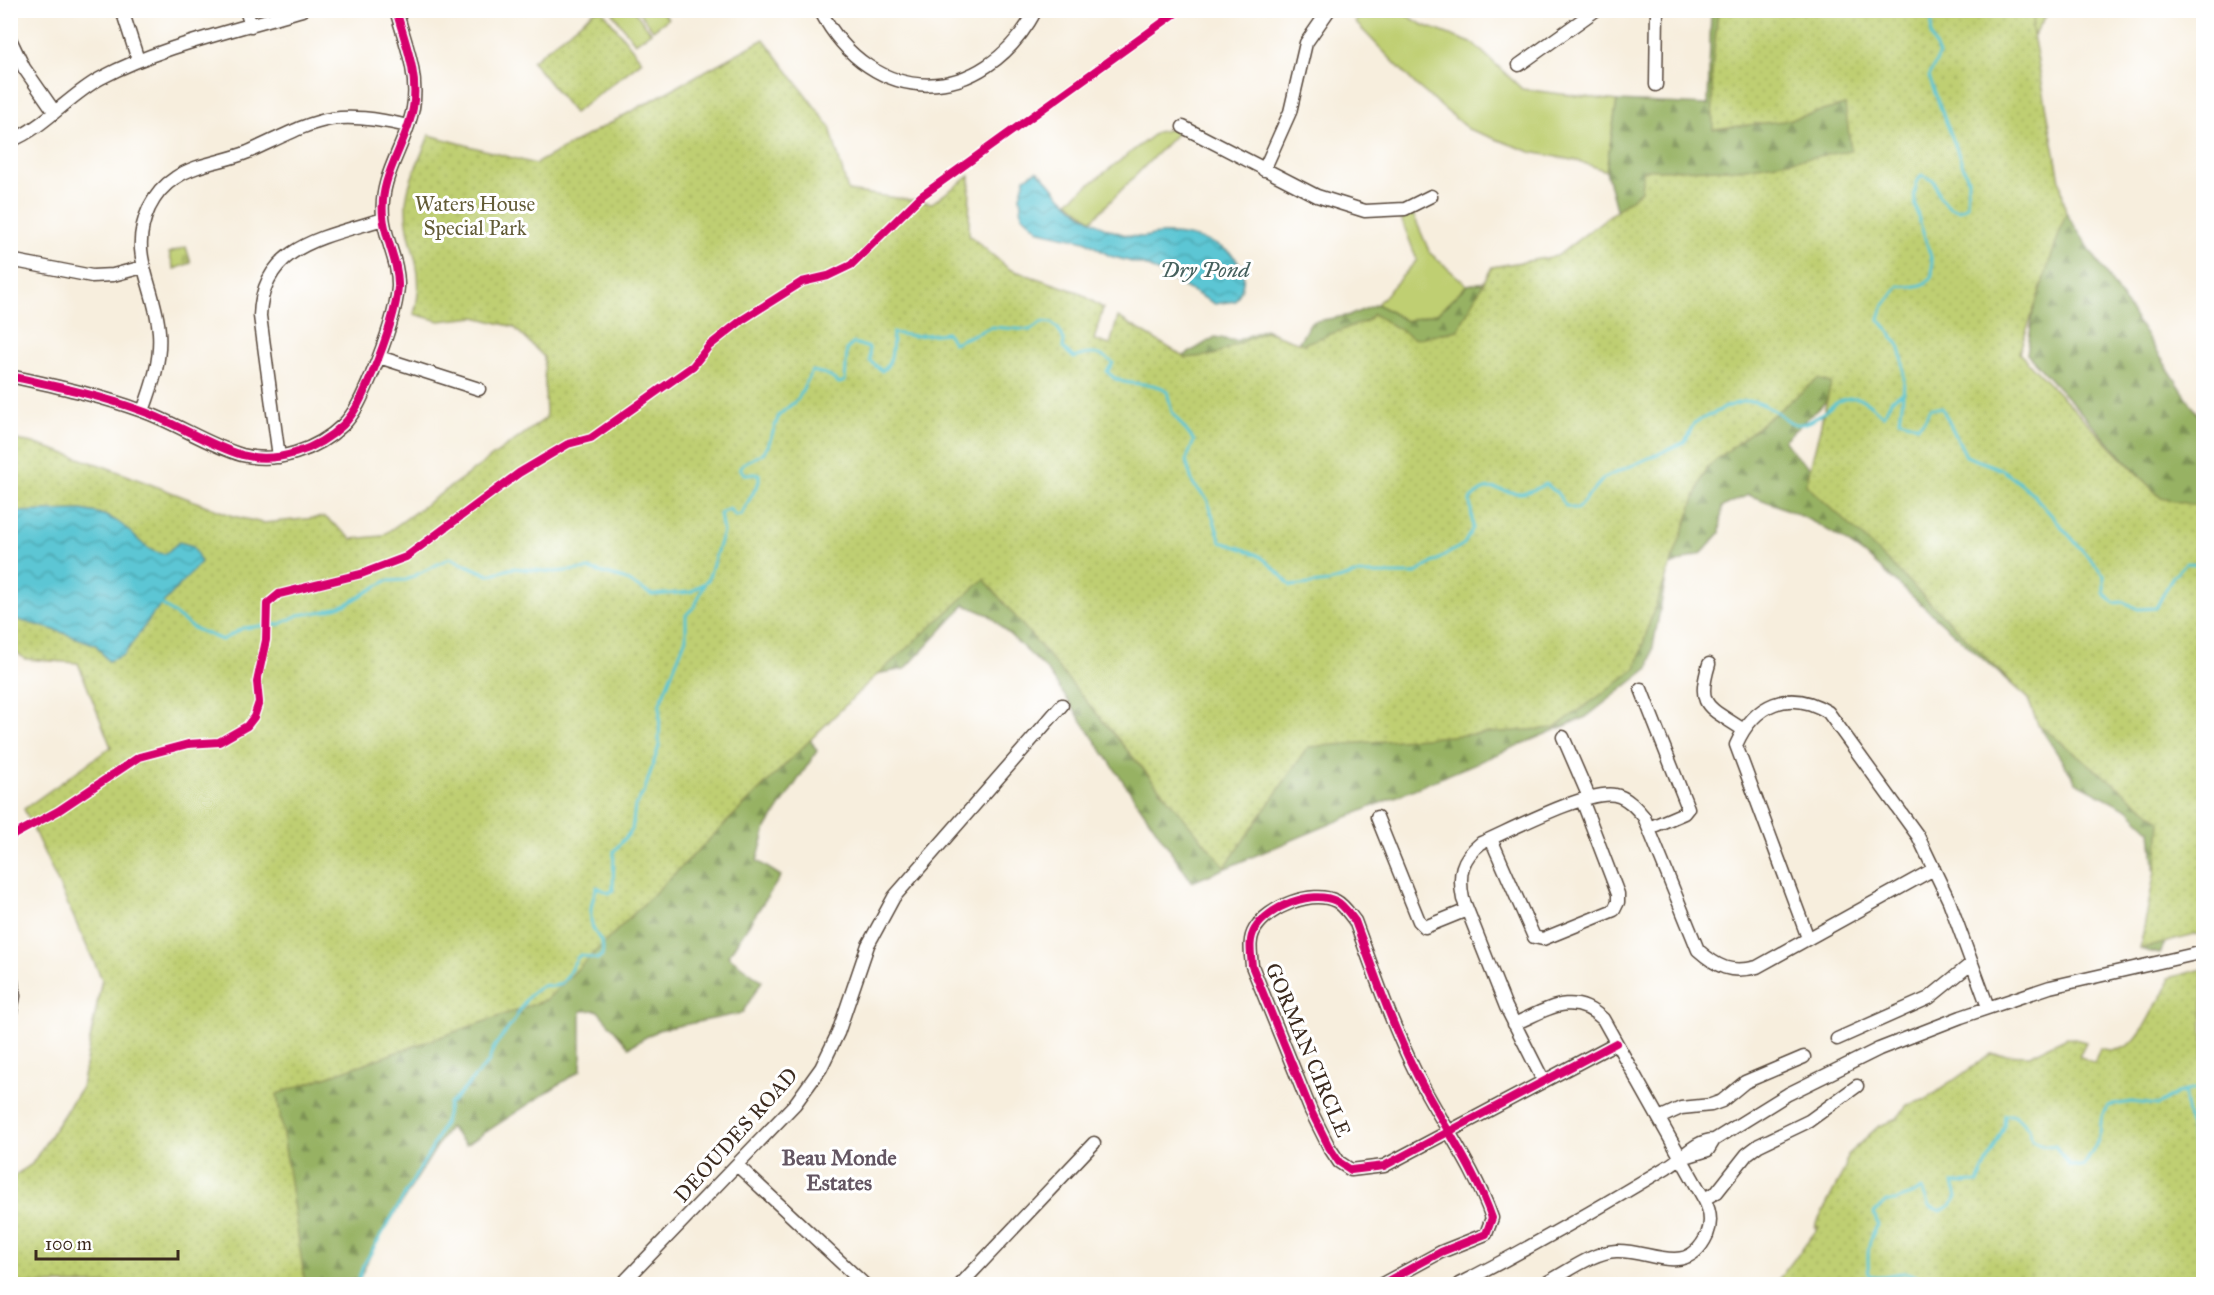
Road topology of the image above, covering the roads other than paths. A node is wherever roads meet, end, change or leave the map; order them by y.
1 (122, 10) edge
2 (246, 10) edge
3 (302, 10) edge
4 (396, 10) edge
5 (820, 10) edge
6 (1036, 10) edge
7 (1329, 10) edge
8 (1596, 10) edge
9 (1657, 10) edge
10 (1581, 14) edge
11 (251, 26) junction
12 (10, 39) edge
13 (138, 60) junction
14 (1519, 64) dead end
15 (1656, 85) dead end
16 (54, 111) junction
17 (408, 126) junction
18 (1183, 127) dead end
19 (10, 141) edge
20 (1264, 170) junction
21 (1431, 196) dead end
22 (383, 219) junction
23 (10, 260) edge
24 (143, 267) junction
25 (379, 357) junction
26 (10, 376) edge
27 (479, 389) dead end
28 (143, 411) junction
29 (279, 457) junction
30 (1709, 664) dead end
31 (1641, 688) dead end
32 (1062, 705) dead end
33 (1742, 729) junction
34 (1563, 736) dead end
35 (1586, 798) junction
36 (1377, 817) dead end
37 (1649, 828) junction
38 (1491, 839) junction
39 (1934, 869) junction
40 (1467, 910) junction
41 (1808, 938) junction
42 (2204, 952) edge
43 (1972, 963) junction
44 (10, 968) edge
45 (1988, 1007) junction
46 (10, 1016) edge
47 (1514, 1024) junction
48 (1837, 1039) dead end
49 (1616, 1043) junction
50 (1804, 1057) dead end
51 (1543, 1080) junction
52 (1857, 1086) dead end
53 (1659, 1118) junction
54 (1448, 1132) junction
55 (1094, 1143) dead end
56 (1682, 1158) junction
57 (737, 1165) junction
58 (1704, 1199) junction
59 (622, 1284) edge
60 (864, 1284) edge
61 (961, 1284) edge
62 (1382, 1284) edge
63 (1459, 1284) edge
64 (1544, 1284) edge

1 - 13 street
2 - 11 street
3 - 11 street
4 - 17 street
5 - 6 street
7 - 20 street
8 - 10 street
9 - 15 street
10 - 14 street
11 - 13 street
12 - 16 street
13 - 16 street
16 - 19 street
17 - 22 street
17 - 24 street
18 - 20 street
20 - 21 street
22 - 25 street
22 - 29 street
23 - 24 street
24 - 28 street
25 - 27 street
25 - 29 street
26 - 28 street
28 - 29 street
30 - 33 street
31 - 37 street
32 - 57 street, DEOUDES ROAD
33 - 39 street
33 - 41 street
34 - 35 street
35 - 37 street
35 - 38 street
35 - 38 street
36 - 40 street
37 - 41 street
38 - 40 street
39 - 41 street
39 - 43 street
40 - 47 street
42 - 45 street
43 - 45 street
43 - 48 street
44 - 46 street
45 - 56 street
47 - 49 street
47 - 51 street
49 - 51 street, GORMAN CIRCLE
49 - 53 street
50 - 53 street
51 - 54 street, GORMAN CIRCLE
52 - 58 street
53 - 56 street
54 - 54 street, GORMAN CIRCLE
54 - 62 street
55 - 61 street
56 - 58 street
56 - 63 street
57 - 59 street, DEOUDES ROAD
57 - 60 street
58 - 64 street

